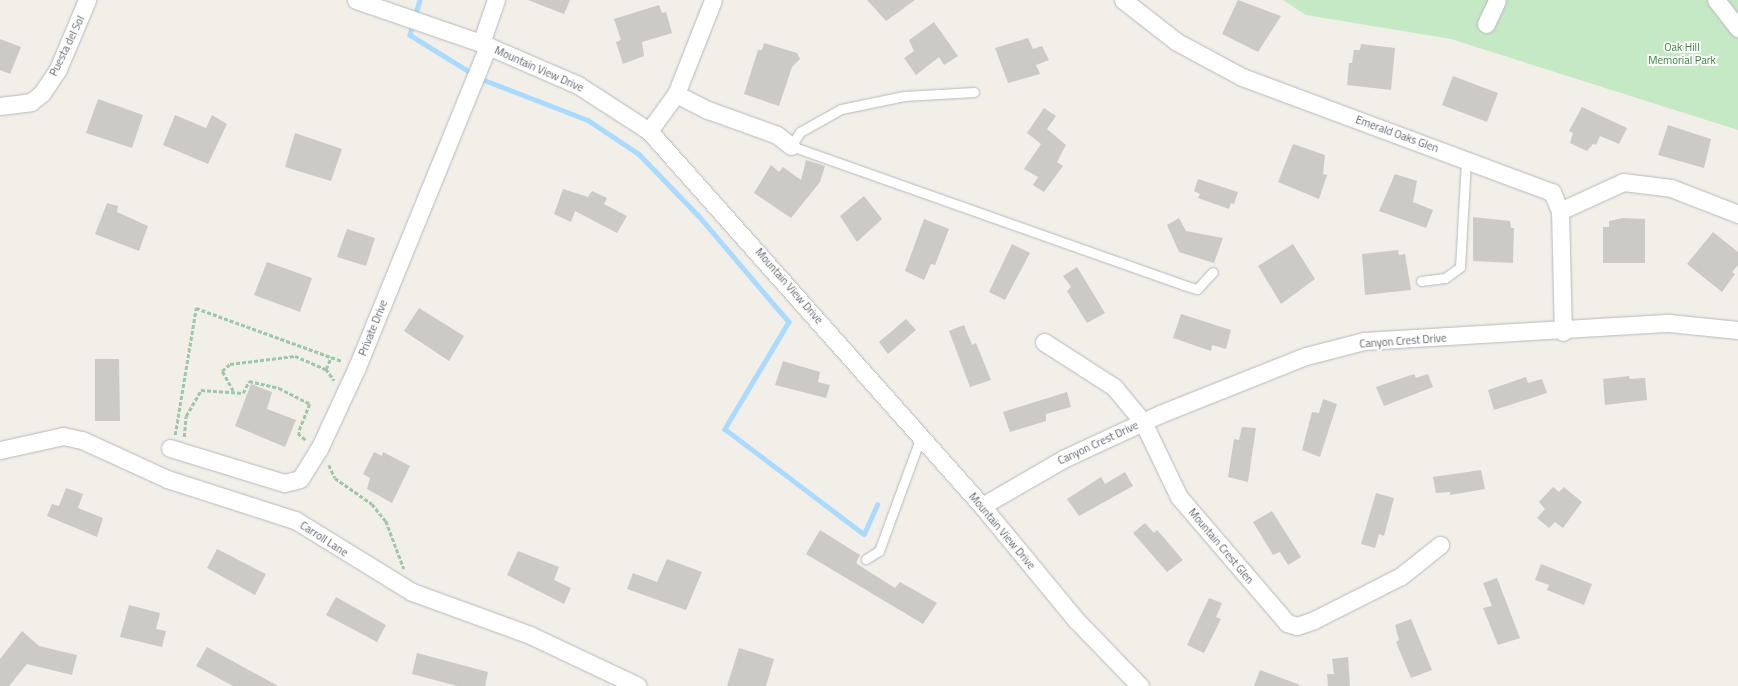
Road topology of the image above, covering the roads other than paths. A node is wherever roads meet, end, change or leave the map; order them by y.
1 (87, 0) edge
2 (356, 0) edge
3 (496, 0) edge
4 (713, 0) edge
5 (1124, 0) edge
6 (1497, 0) edge
7 (1716, 0) edge
8 (1486, 24) dead end
9 (1738, 28) edge
10 (485, 45) junction
11 (974, 92) dead end
12 (676, 94) junction
13 (0, 106) edge
14 (649, 131) junction
15 (790, 146) junction
16 (1466, 159) junction
17 (1560, 211) junction
18 (1738, 214) edge
19 (1213, 272) dead end
20 (1421, 280) dead end
21 (1738, 330) edge
22 (1564, 332) junction
23 (1044, 342) dead end
24 (1143, 422) junction
25 (921, 436) junction
26 (177, 443) road end
27 (0, 450) edge
28 (982, 506) junction
29 (1440, 545) dead end
30 (866, 559) dead end
31 (638, 686) edge
32 (1140, 686) edge

1 - 13 street, Puesta del Sol
2 - 10 street, Mountain View Drive
3 - 10 street, Private Drive
4 - 12 street
5 - 16 street, Emerald Oaks Glen
6 - 8 street
7 - 9 street
10 - 14 street, Mountain View Drive
10 - 26 street, Private Drive
11 - 15 lane
12 - 14 street
12 - 15 street
14 - 25 street, Mountain View Drive
15 - 19 lane
16 - 17 street, Emerald Oaks Glen
16 - 20 lane
17 - 18 street
17 - 22 street, Emerald Oaks Glen
21 - 22 street, Canyon Crest Drive
22 - 24 street, Canyon Crest Drive
23 - 24 street, Mountain Crest Glen
24 - 28 street, Canyon Crest Drive
24 - 29 street, Mountain Crest Glen
25 - 28 street, Mountain View Drive
25 - 30 lane
27 - 31 street, Carroll Lane
28 - 32 street, Mountain View Drive

